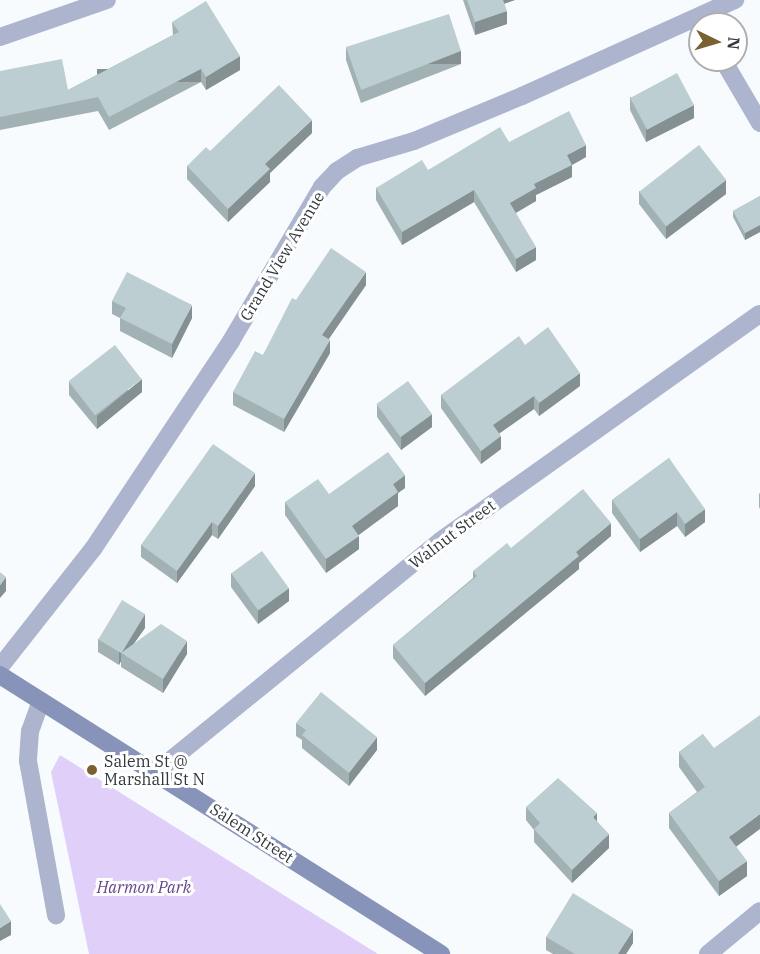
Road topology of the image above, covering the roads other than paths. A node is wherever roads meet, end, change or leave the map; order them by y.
1 (106, 0) edge
2 (735, 0) edge
3 (716, 12) edge
4 (688, 27) edge
5 (0, 37) edge
6 (730, 72) edge
7 (760, 123) edge
8 (760, 314) edge
9 (0, 667) edge
10 (0, 675) edge
11 (41, 701) junction
12 (156, 772) junction
13 (760, 911) edge
14 (56, 915) dead end
15 (441, 954) edge
16 (708, 954) edge

1 - 5 street
2 - 3 street, Grand View Avenue
4 - 9 street, Grand View Avenue
6 - 7 street
8 - 12 street, Walnut Street
10 - 11 main road, Salem Street
11 - 12 main road, Salem Street
11 - 14 street
12 - 15 main road, Salem Street
13 - 16 street

